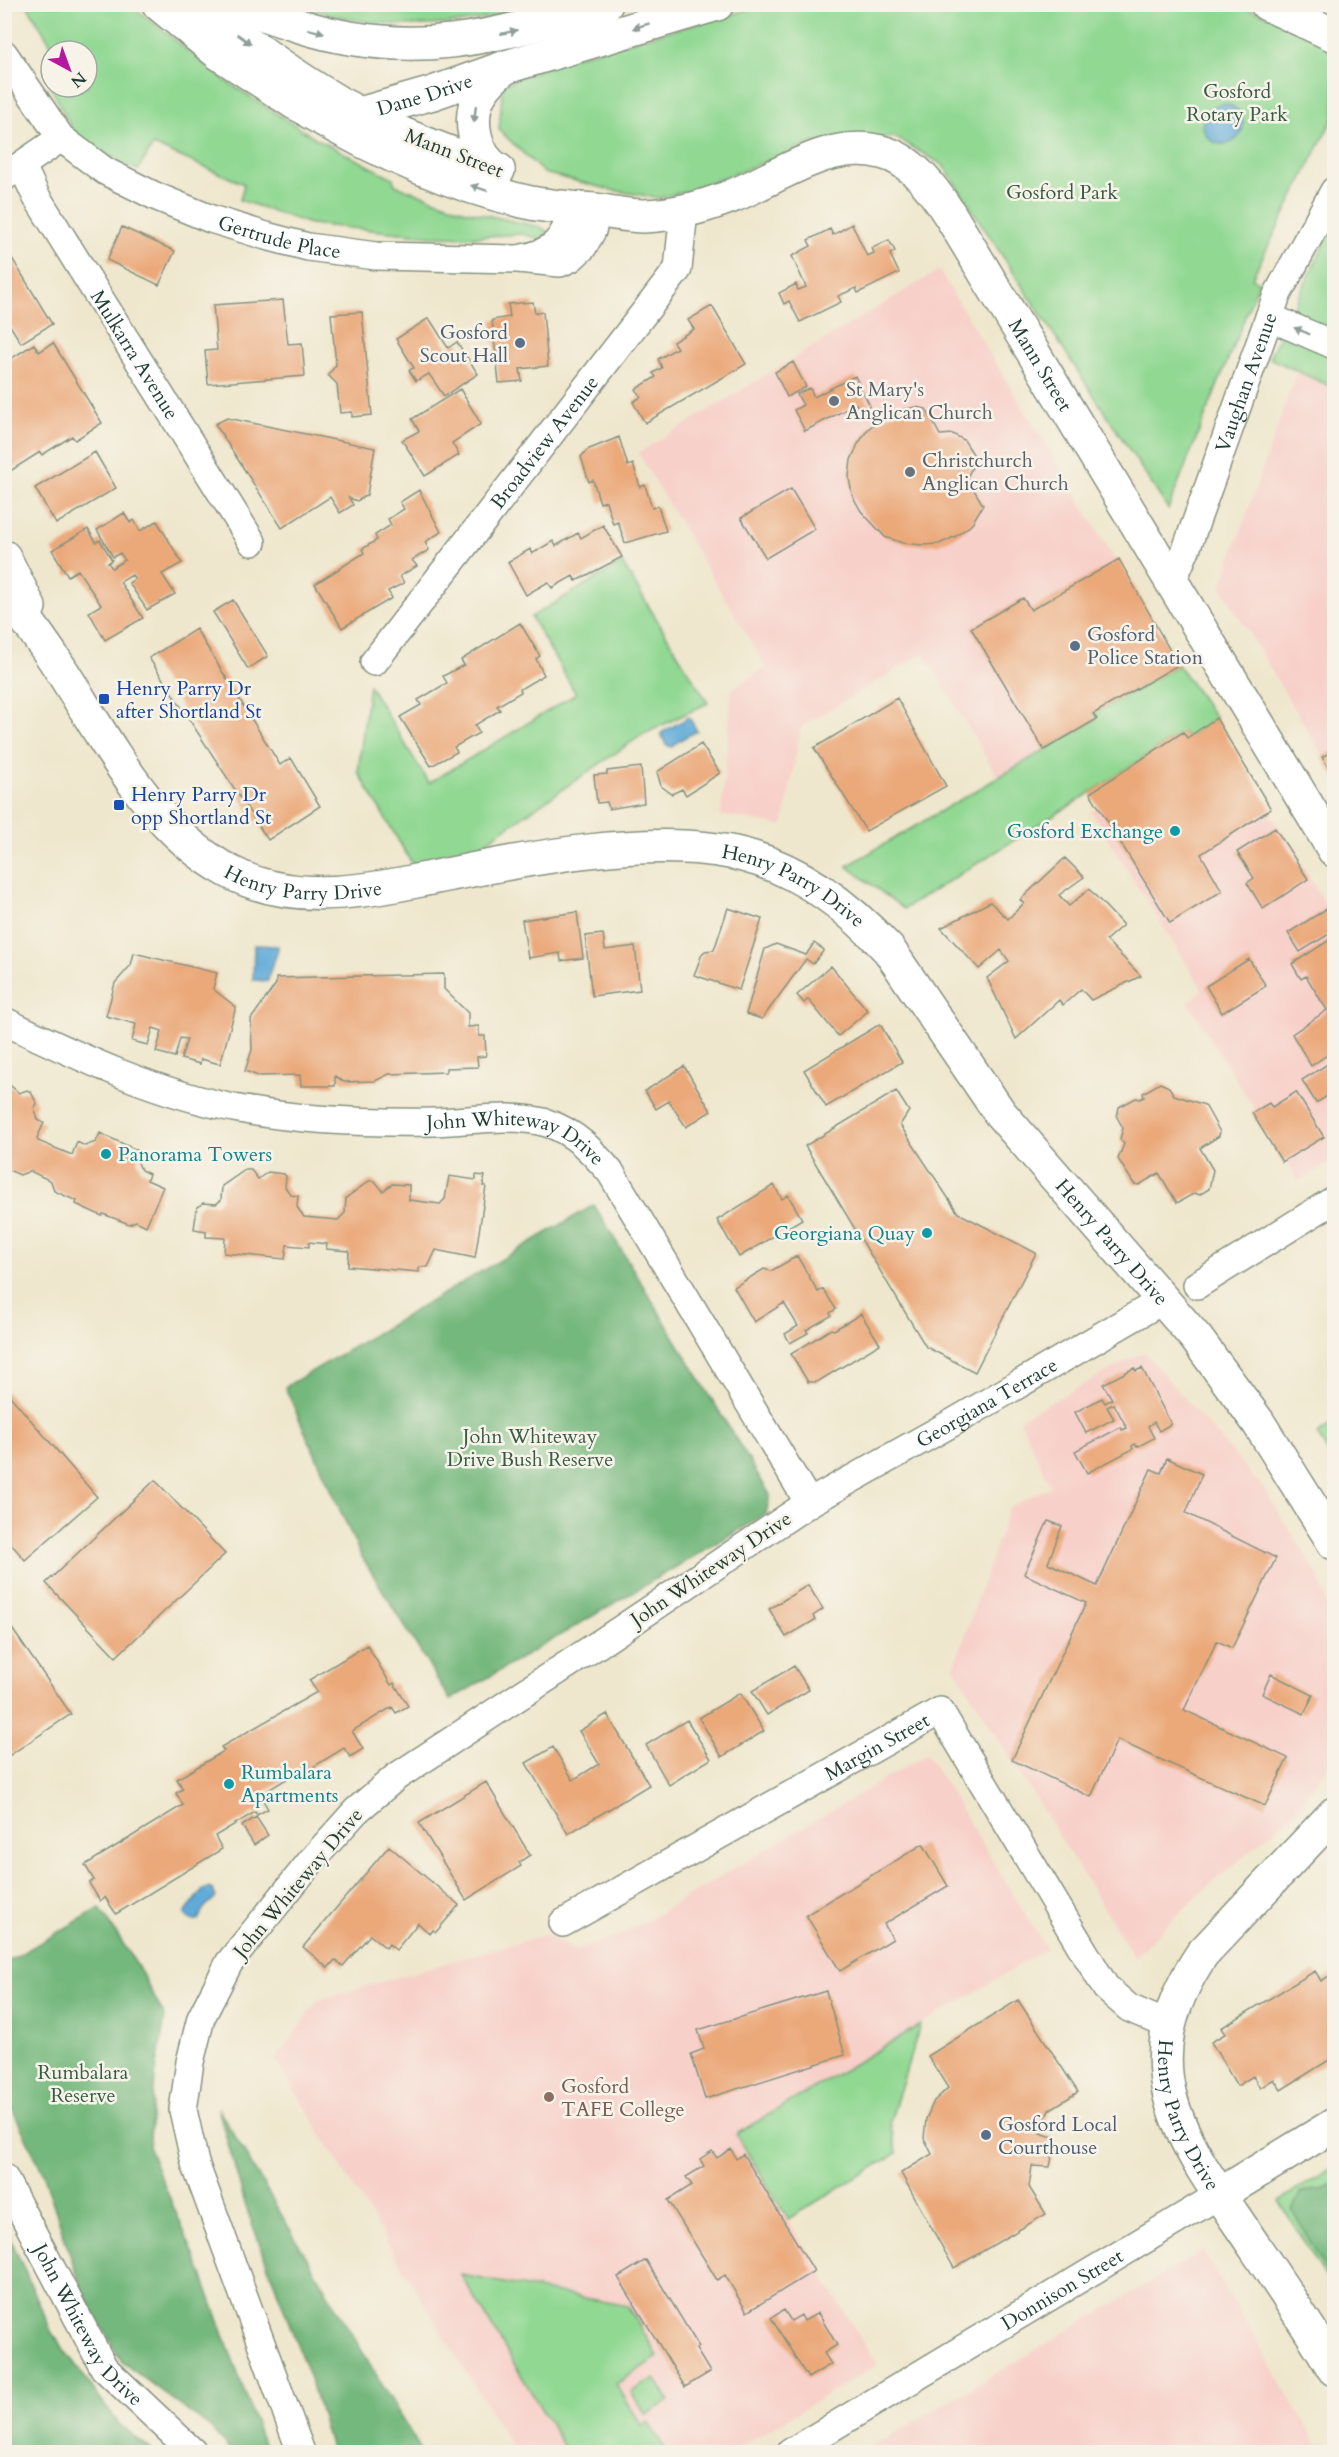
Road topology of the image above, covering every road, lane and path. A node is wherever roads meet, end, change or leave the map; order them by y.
1 (159, 4) edge
2 (197, 4) edge
3 (241, 4) edge
4 (606, 4) edge
5 (717, 4) edge
6 (1267, 4) edge
7 (1335, 34) edge
8 (4, 54) edge
9 (506, 67) junction
10 (295, 103) junction
11 (362, 115) junction
12 (62, 138) junction
13 (498, 170) junction
14 (13, 172) edge
15 (1335, 191) edge
16 (584, 208) junction
17 (684, 211) junction
18 (1269, 317) junction
19 (1335, 345) edge
20 (252, 542) dead end
21 (4, 557) edge
22 (1172, 582) junction
23 (4, 590) edge
24 (53, 657) junction
25 (374, 662) dead end
26 (1335, 850) edge
27 (4, 1022) edge
28 (1335, 1200) edge
29 (1197, 1285) dead end
30 (1163, 1300) junction
31 (809, 1503) junction
32 (1335, 1543) edge
33 (1335, 1814) edge
34 (563, 1923) dead end
35 (1168, 2025) junction
36 (1335, 2125) edge
37 (4, 2178) edge
38 (1219, 2195) junction
39 (1335, 2369) edge
40 (194, 2452) edge
41 (301, 2452) edge
42 (791, 2452) edge

1 - 10 main road, Dane Drive
2 -> 11 main road, Mann Street
3 -> 4 main road, Dane Drive
5 -> 9 main road, Dane Drive
6 - 7 main road
8 - 12 street, Gertrude Place
9 - 11 main road, Dane Drive
9 -> 13 main road
10 - 11 main road, Dane Drive
16 -> 10 main road, Mann Street
11 - 13 main road, Mann Street
12 - 14 street
12 - 16 street, Gertrude Place
13 - 16 main road, Mann Street
14 - 20 street, Mulkarra Avenue
15 - 18 street, Vaughan Avenue
16 - 17 main road, Mann Street
17 - 22 main road, Mann Street
17 - 25 street, Broadview Avenue
19 -> 18 street
18 - 22 street, Vaughan Avenue
21 - 24 main road, Henry Parry Drive
22 - 26 main road, Mann Street
23 - 24 main road, Henry Parry Drive
24 - 30 main road, Henry Parry Drive
27 - 31 street, John Whiteway Drive
28 - 29 street
30 - 31 street, Georgiana Terrace
30 - 32 main road, Henry Parry Drive
31 - 41 street, John Whiteway Drive
33 - 35 main road, Henry Parry Drive
34 - 35 street, Margin Street
35 - 38 main road, Henry Parry Drive
36 - 38 main road, Donnison Street
37 - 40 street, John Whiteway Drive
38 - 39 main road, Henry Parry Drive
38 - 42 street, Donnison Street

